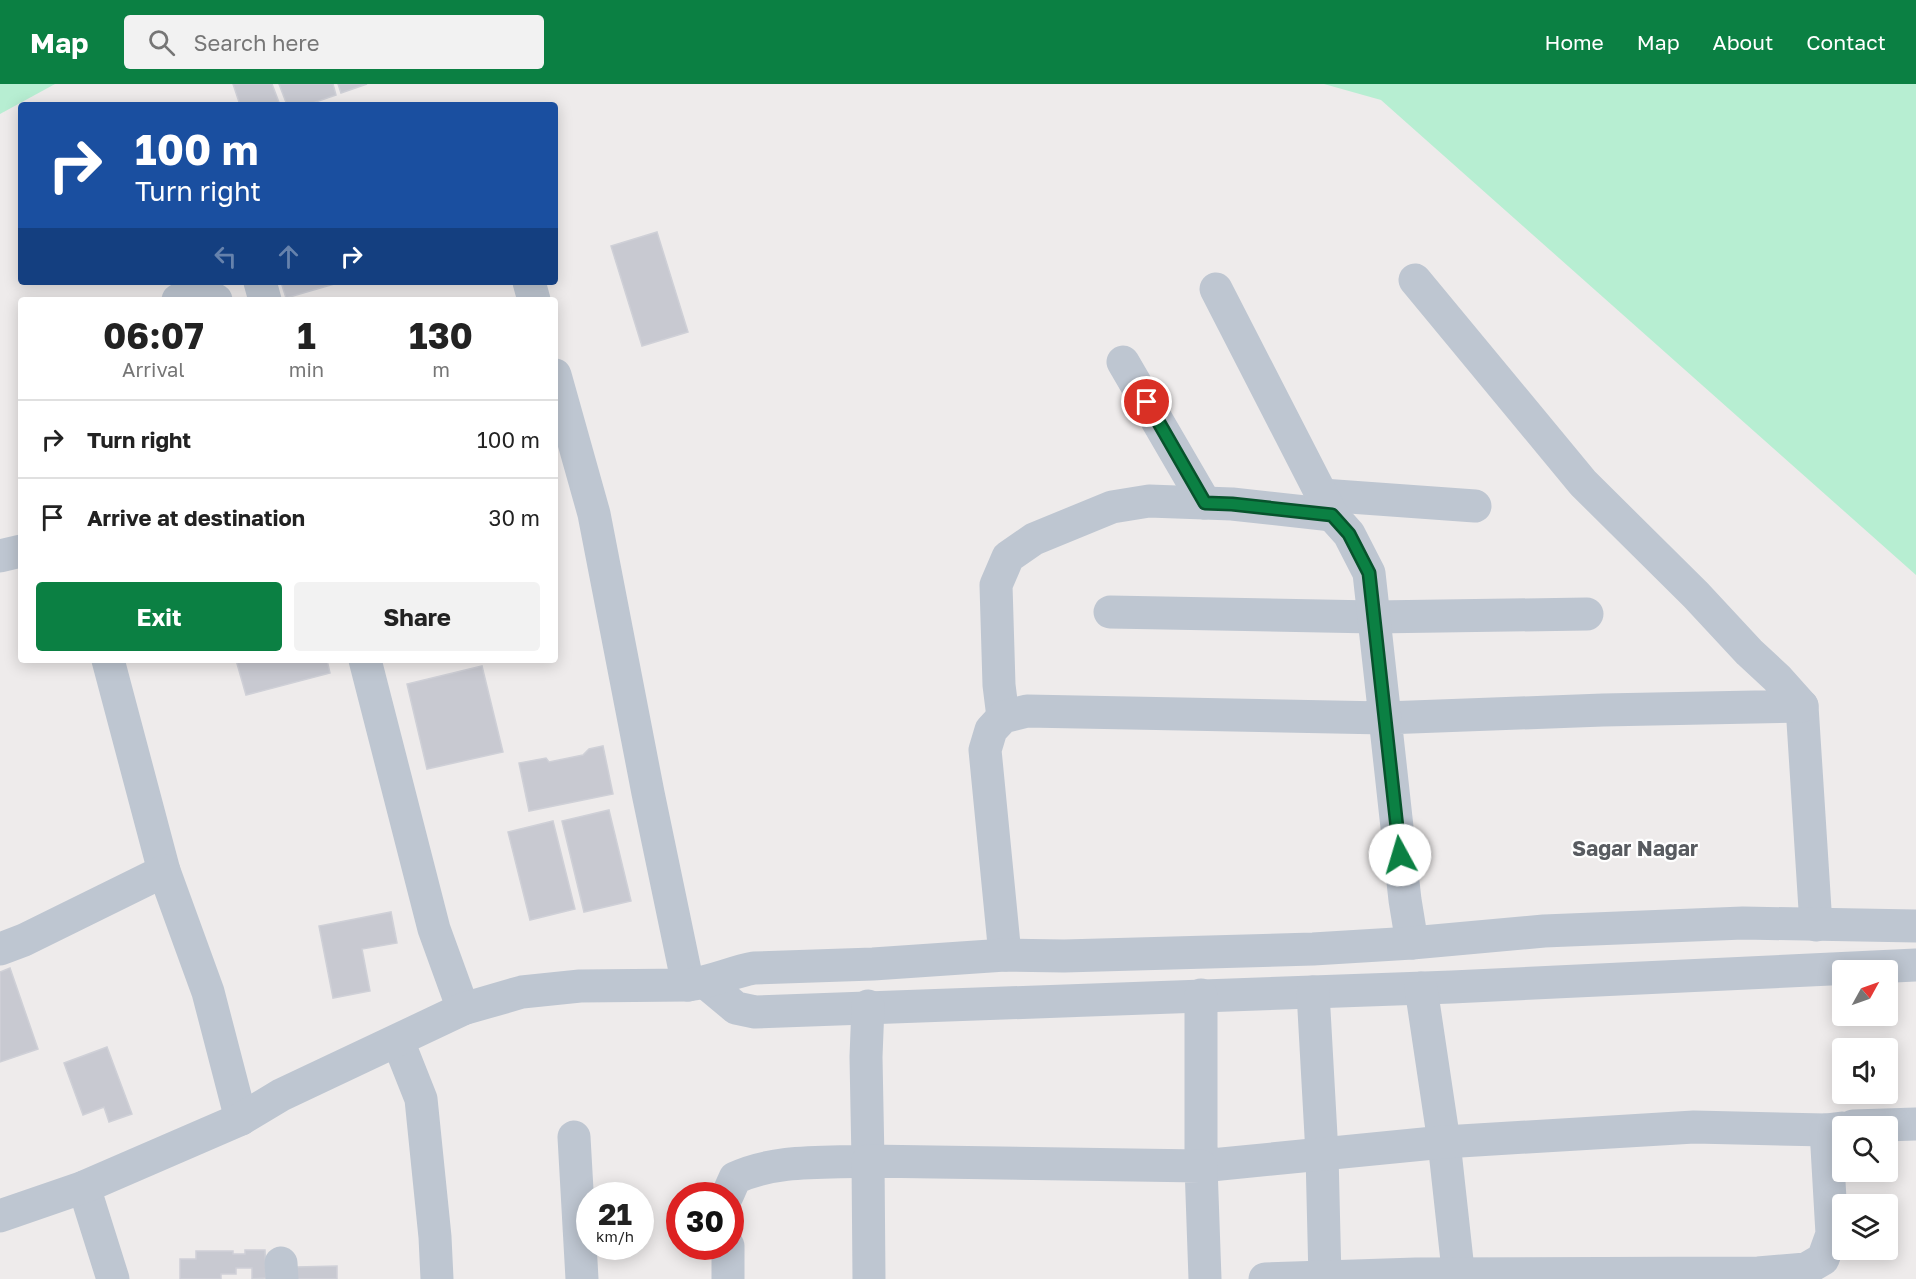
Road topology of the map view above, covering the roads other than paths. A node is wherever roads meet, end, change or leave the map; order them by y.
1 (1415, 280) dead end
2 (1216, 289) dead end
3 (1123, 362) dead end
4 (558, 386) edge
5 (1205, 503) junction
6 (1327, 505) junction
7 (1475, 506) dead end
8 (18, 552) edge
9 (0, 556) edge
10 (1110, 612) dead end
11 (1587, 614) dead end
12 (1374, 616) junction
13 (109, 663) edge
14 (366, 663) edge
15 (1802, 706) junction
16 (1003, 717) junction
17 (1385, 718) junction
18 (164, 871) junction
19 (1816, 925) junction
20 (1916, 926) edge
21 (1412, 943) junction
22 (0, 949) edge
23 (1005, 955) junction
24 (1916, 965) edge
25 (697, 984) junction
26 (1421, 988) junction
27 (1313, 992) junction
28 (1202, 995) junction
29 (868, 1006) junction
30 (463, 1009) junction
31 (398, 1041) junction
32 (241, 1119) junction
33 (1916, 1124) edge
34 (1898, 1125) edge
35 (1832, 1128) edge
36 (574, 1137) dead end
37 (1444, 1142) junction
38 (1322, 1154) junction
39 (868, 1161) junction
40 (1201, 1166) junction
41 (733, 1182) edge
42 (1836, 1182) edge
43 (84, 1187) junction
44 (0, 1216) edge
45 (728, 1260) edge
46 (1459, 1276) edge
47 (1324, 1278) edge
48 (113, 1279) edge
49 (437, 1279) edge
50 (582, 1279) edge
51 (728, 1279) edge
52 (869, 1279) edge
53 (1205, 1279) edge
54 (1266, 1279) edge

1 - 15 street
2 - 6 street
3 - 5 street
4 - 25 street
5 - 6 street
5 - 16 street
6 - 7 street
6 - 12 street
8 - 9 street
10 - 12 street
11 - 12 street
12 - 17 street
13 - 18 street
14 - 30 street
15 - 17 street
15 - 19 street
16 - 17 street
16 - 23 street
17 - 21 street
18 - 22 street
18 - 32 street
19 - 20 street
19 - 21 street
21 - 23 street
23 - 25 street
24 - 26 street
25 - 29 street
25 - 30 street
26 - 27 street
26 - 37 street
27 - 28 street
27 - 38 street
28 - 29 street
28 - 40 street
29 - 39 street
30 - 31 street
31 - 32 street
31 - 49 street
32 - 43 street
33 - 34 street
35 - 37 street
36 - 50 street
37 - 38 street
37 - 46 street
38 - 40 street
38 - 47 street
39 - 40 street
39 - 41 street
39 - 52 street
40 - 53 street
42 - 46 street
43 - 44 street
43 - 48 street
45 - 51 street
46 - 47 street
47 - 54 street

